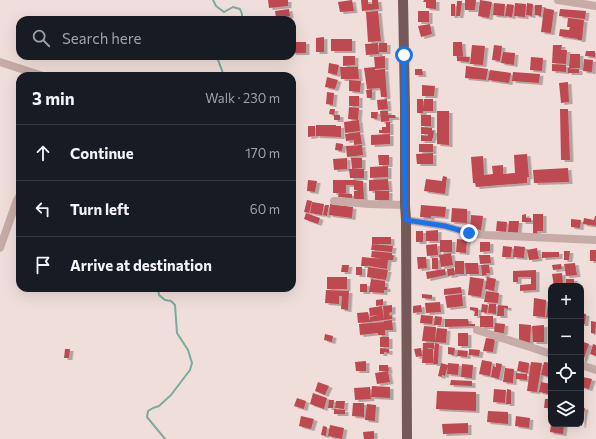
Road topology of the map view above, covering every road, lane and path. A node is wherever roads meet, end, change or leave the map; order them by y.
1 (403, 0) edge
2 (558, 0) edge
3 (596, 6) edge
4 (0, 62) edge
5 (30, 72) edge
6 (334, 201) dead end
7 (16, 203) edge
8 (405, 205) junction
9 (406, 220) junction
10 (596, 240) edge
11 (0, 248) edge
12 (477, 330) dead end
13 (548, 353) edge
14 (584, 366) edge
15 (596, 370) edge
16 (407, 439) edge

1 - 8 main road
2 - 3 street
4 - 5 street
6 - 8 street
7 - 11 street
8 - 9 main road
9 - 10 street
9 - 16 main road
12 - 13 street
14 - 15 street

